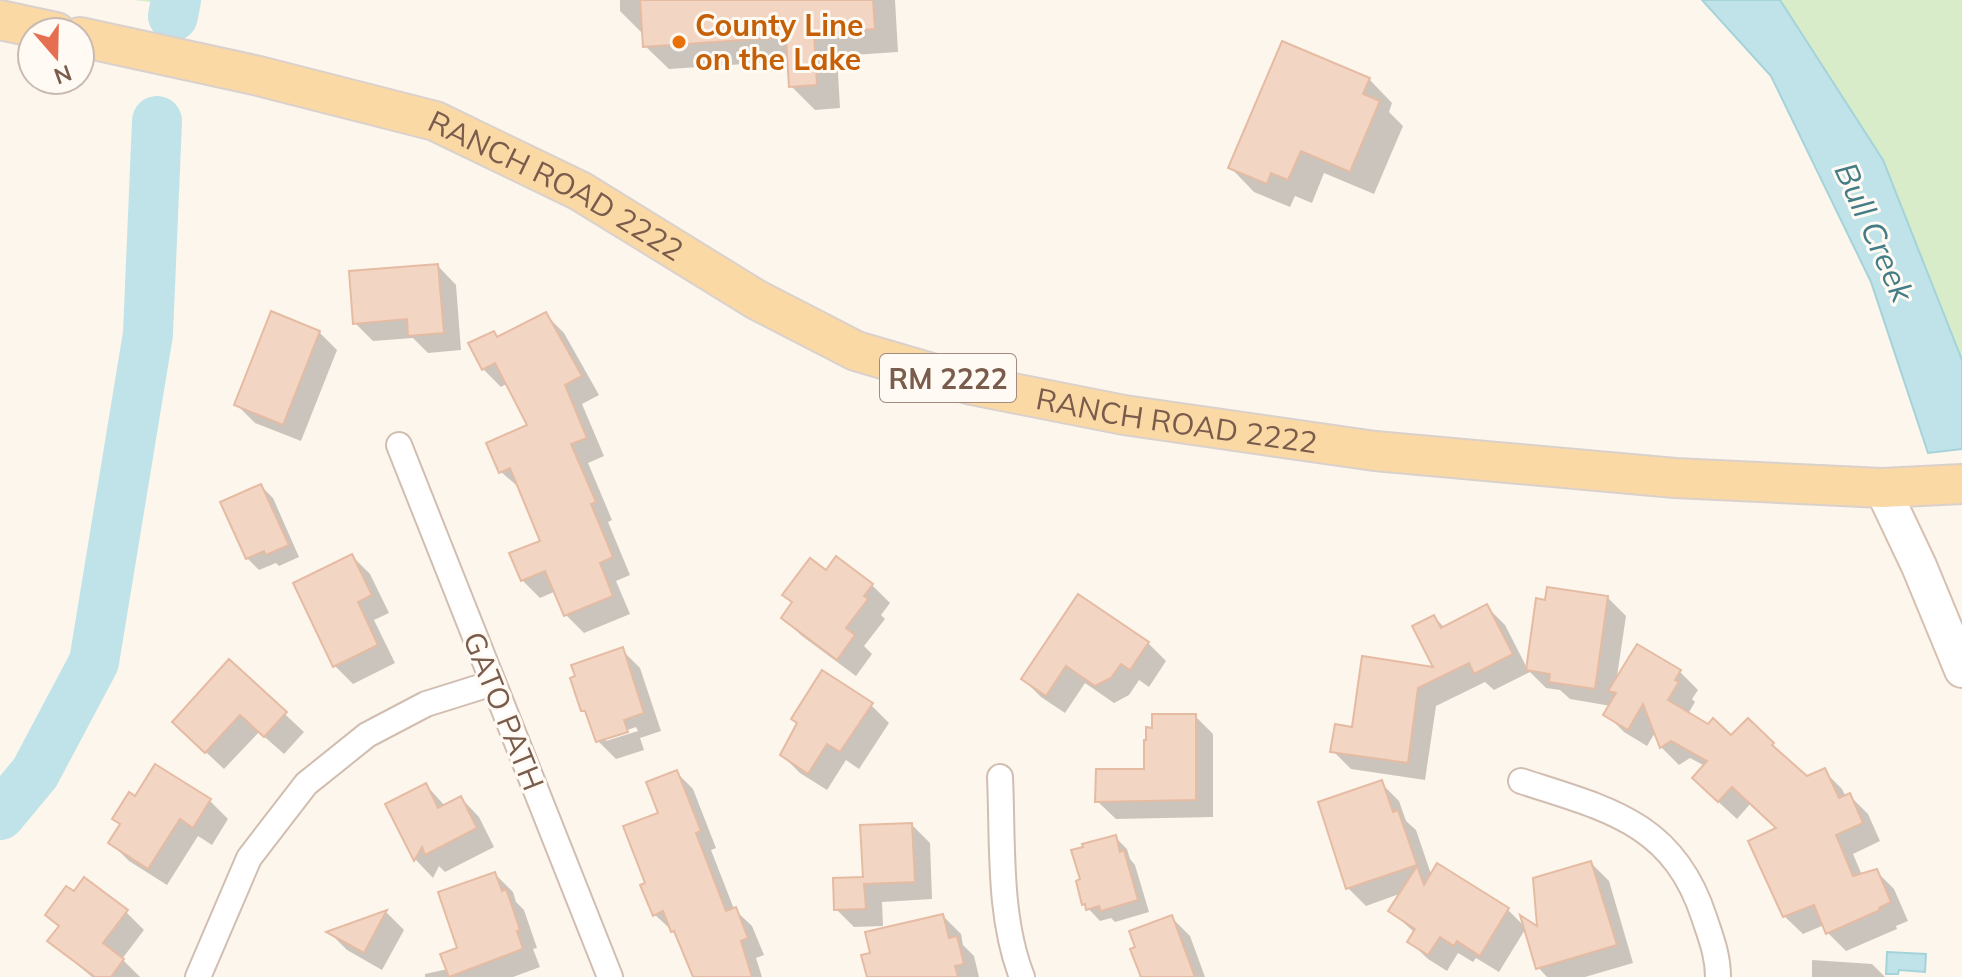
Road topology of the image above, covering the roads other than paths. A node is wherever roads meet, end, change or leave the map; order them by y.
1 (96, 40) edge
2 (399, 445) dead end
3 (1962, 484) edge
4 (1882, 488) junction
5 (1962, 670) edge
6 (493, 683) junction
7 (1000, 777) dead end
8 (1521, 781) dead end
9 (198, 977) edge
10 (610, 977) edge
11 (1022, 977) edge
12 (1718, 977) edge

1 - 4 main road, RANCH ROAD 2222 / RM 2222
2 - 6 street, GATO PATH
3 - 4 main road, RANCH ROAD 2222 / RM 2222
4 - 5 street
6 - 9 street
6 - 10 street, GATO PATH
7 - 11 street
8 - 12 street

